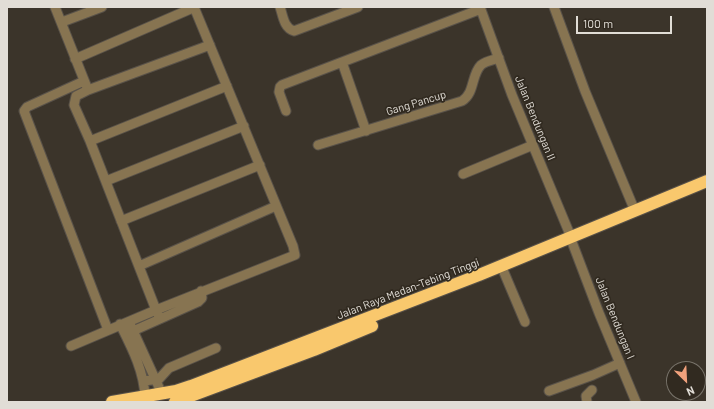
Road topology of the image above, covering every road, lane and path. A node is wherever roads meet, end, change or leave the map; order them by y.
1 (55, 7) edge
2 (102, 7) edge
3 (194, 7) edge
4 (280, 7) edge
5 (358, 7) edge
6 (554, 7) edge
7 (480, 8) edge
8 (62, 22) junction
9 (210, 45) junction
10 (499, 58) junction
11 (75, 59) junction
12 (342, 62) junction
13 (84, 81) junction
14 (227, 86) junction
15 (88, 90) junction
16 (286, 111) dead end
17 (244, 126) junction
18 (366, 130) junction
19 (90, 141) junction
20 (318, 145) dead end
21 (533, 145) junction
22 (260, 165) junction
23 (463, 174) dead end
24 (106, 180) junction
25 (707, 181) edge
26 (707, 186) edge
27 (276, 206) junction
28 (635, 211) junction
29 (122, 221) junction
30 (572, 240) junction
31 (139, 266) junction
32 (503, 270) junction
33 (201, 291) junction
34 (156, 310) junction
35 (160, 319) junction
36 (129, 321) junction
37 (525, 322) dead end
38 (120, 324) junction
39 (108, 330) junction
40 (133, 331) junction
41 (71, 346) dead end
42 (216, 348) dead end
43 (620, 363) junction
44 (155, 380) junction
45 (144, 381) junction
46 (592, 390) dead end
47 (550, 391) dead end
48 (162, 394) junction
49 (145, 397) junction
50 (112, 402) edge
51 (174, 402) edge
52 (587, 402) edge
53 (636, 402) edge

1 - 8 street
2 - 8 street
3 - 9 street
3 - 11 street
4 - 5 street
6 - 28 street
7 - 10 street, Jalan Bendungan II
7 - 12 street
8 - 11 street
9 - 14 street
9 - 15 street
10 - 18 street, Gang Pancup
10 - 21 street, Jalan Bendungan II
11 - 13 street
12 - 16 street
12 - 18 street
13 - 15 street
13 - 39 street
14 - 17 street
14 - 19 street
15 - 19 street
17 - 22 street
17 - 24 street
18 - 20 street, Gang Pancup
19 - 24 street
21 - 23 street
21 - 30 street, Jalan Bendungan II
22 - 27 street
22 - 29 street
24 - 29 street
25 - 28 highway, Jalan Raya Medan-Tebing Tinggi
26 - 30 highway, Jalan Raya Medan-Tebing Tinggi
27 - 31 street
27 - 33 street
28 - 30 highway, Jalan Raya Medan-Tebing Tinggi
29 - 31 street
30 - 32 highway, Jalan Raya Medan-Tebing Tinggi
30 - 43 street, Jalan Bendungan I
30 - 48 highway, Jalan Raya Medan-Tebing Tinggi
31 - 34 street
32 - 37 street
32 - 51 highway, Jalan Raya Medan-Tebing Tinggi
33 - 34 street
33 - 35 street
34 - 35 street
34 - 36 street
35 - 40 street
36 - 38 street
36 - 40 street
38 - 39 street
38 - 45 street
39 - 41 street
40 - 44 street
42 - 44 street
43 - 47 street
43 - 53 street, Jalan Bendungan I
44 - 45 street
44 - 48 street
45 - 49 street
46 - 52 street
48 - 49 highway, Jalan Raya Medan-Tebing Tinggi
49 - 50 highway, Jalan Raya Medan-Tebing Tinggi

